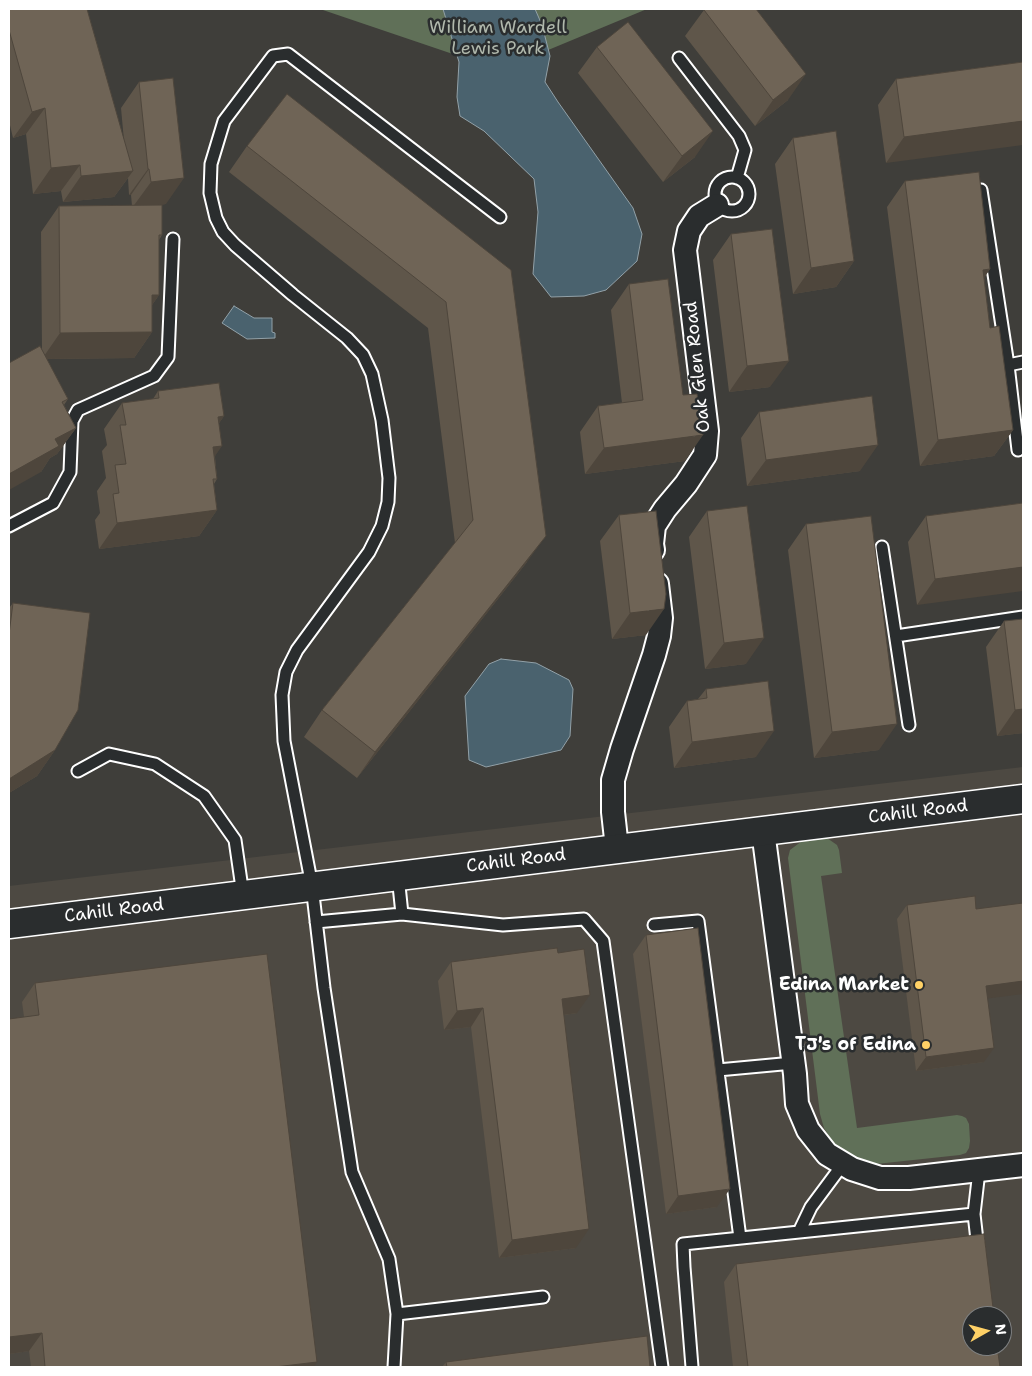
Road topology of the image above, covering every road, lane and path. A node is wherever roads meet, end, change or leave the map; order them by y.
1 (678, 58) dead end
2 (737, 178) junction
3 (981, 190) edge
4 (717, 205) junction
5 (500, 218) dead end
6 (173, 239) dead end
7 (1023, 362) edge
8 (1008, 365) junction
9 (1018, 450) dead end
10 (9, 526) edge
11 (882, 547) dead end
12 (1023, 617) edge
13 (896, 636) junction
14 (909, 725) dead end
15 (78, 771) dead end
16 (1023, 798) edge
17 (763, 831) junction
18 (617, 848) junction
19 (398, 876) junction
20 (312, 886) junction
21 (243, 895) junction
22 (402, 914) junction
23 (316, 922) junction
24 (9, 924) edge
25 (654, 925) dead end
26 (793, 1063) junction
27 (718, 1070) junction
28 (843, 1164) junction
29 (1023, 1166) edge
30 (979, 1170) junction
31 (974, 1214) junction
32 (799, 1232) junction
33 (740, 1238) junction
34 (979, 1260) edge
35 (543, 1297) dead end
36 (397, 1314) junction
37 (394, 1367) edge
38 (662, 1367) edge
39 (692, 1367) edge

1 - 2 lane
2 - 4 lane
2 - 4 lane
3 - 8 lane
4 - 18 street, Oak Glen Road
5 - 20 lane
6 - 10 lane
7 - 8 lane
8 - 9 lane
11 - 13 lane
12 - 13 lane
13 - 14 lane
15 - 21 lane
16 - 17 street, Cahill Road
17 - 18 street, Cahill Road
17 - 26 street
18 - 19 street, Cahill Road
19 - 20 street, Cahill Road
19 - 22 lane
20 - 21 street, Cahill Road
20 - 23 lane
21 - 24 street, Cahill Road
22 - 23 lane
22 - 38 lane
23 - 36 lane
25 - 27 lane
26 - 27 lane
26 - 28 street
27 - 33 lane
28 - 30 street
28 - 32 lane
29 - 30 street
30 - 31 lane
31 - 32 lane
31 - 34 lane
32 - 33 lane
33 - 39 lane
35 - 36 lane
36 - 37 lane

